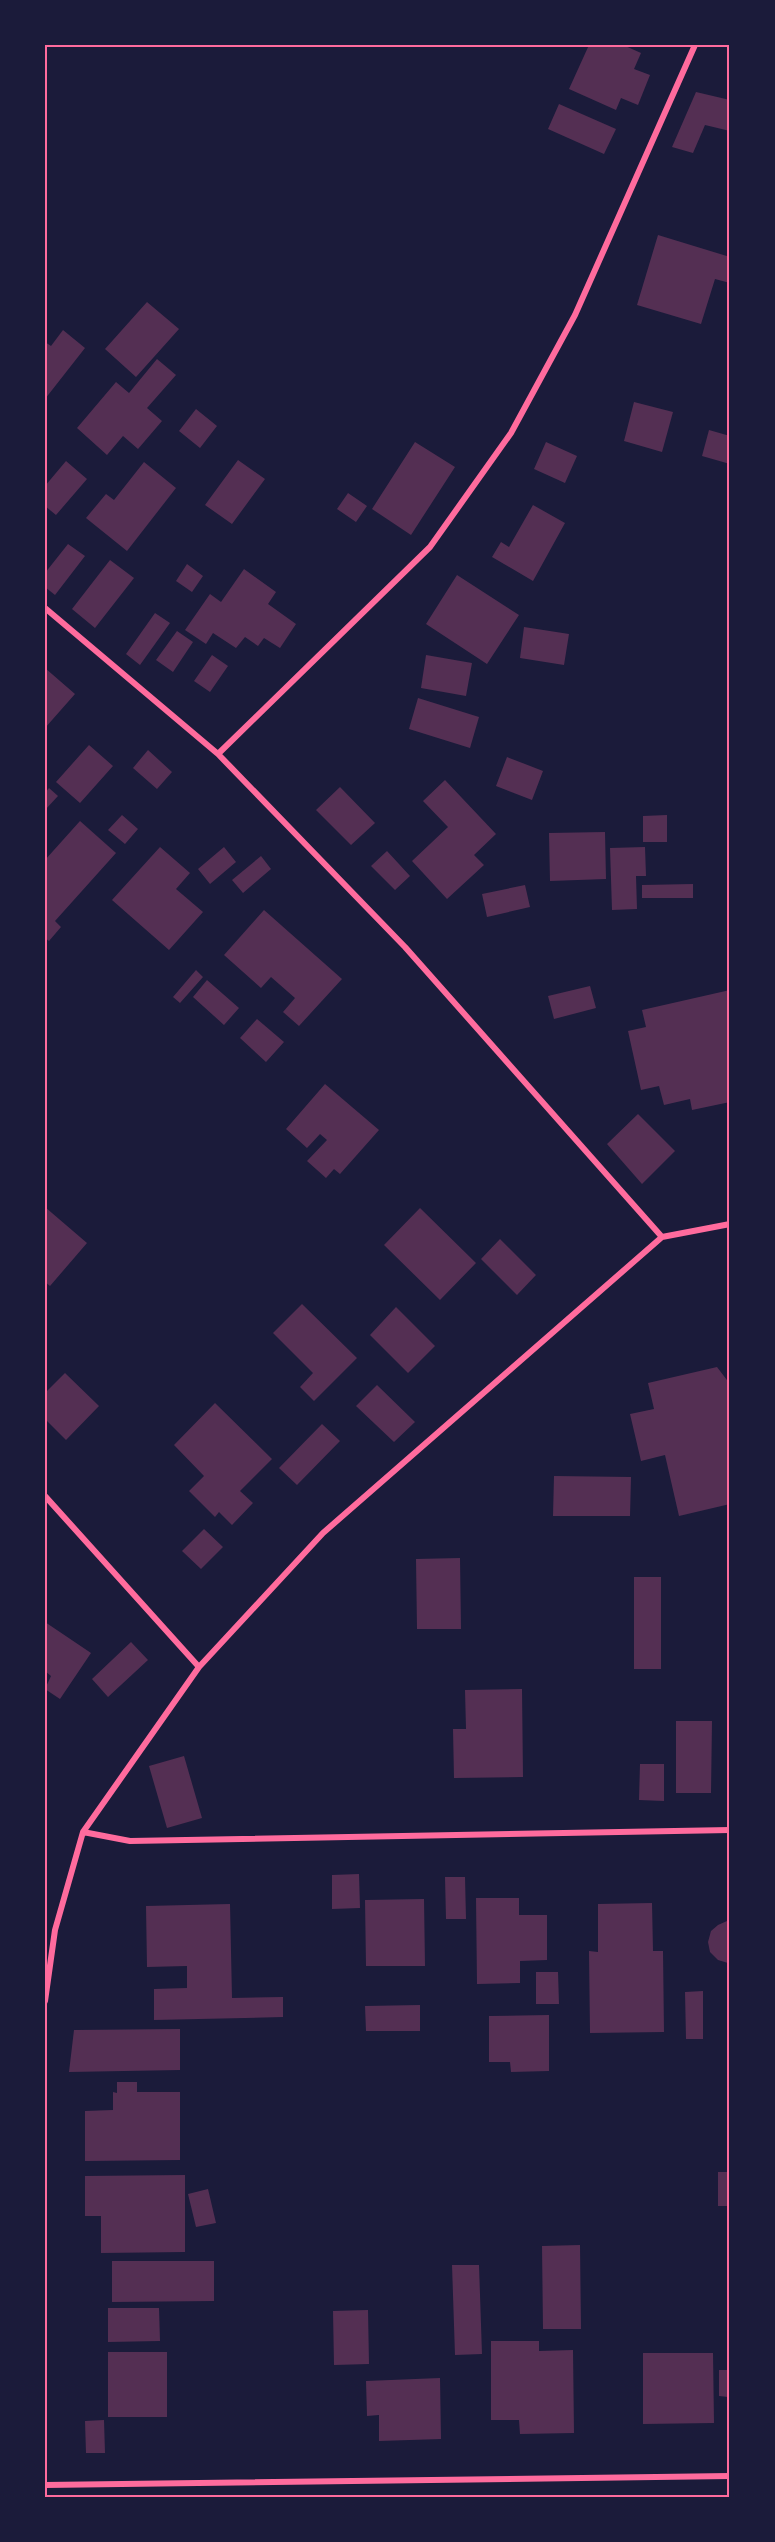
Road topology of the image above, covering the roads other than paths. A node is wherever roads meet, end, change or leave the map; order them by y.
1 (695, 45) edge
2 (45, 608) edge
3 (218, 754) junction
4 (730, 1224) edge
5 (662, 1237) junction
6 (46, 1500) edge
7 (200, 1667) junction
8 (730, 1830) edge
9 (82, 1832) junction
10 (45, 2001) edge
11 (730, 2476) edge
12 (45, 2485) edge

1 - 3 street
2 - 3 street
3 - 5 street
4 - 5 street
5 - 7 street
6 - 7 street
7 - 9 street
8 - 9 street
9 - 10 street
11 - 12 street

